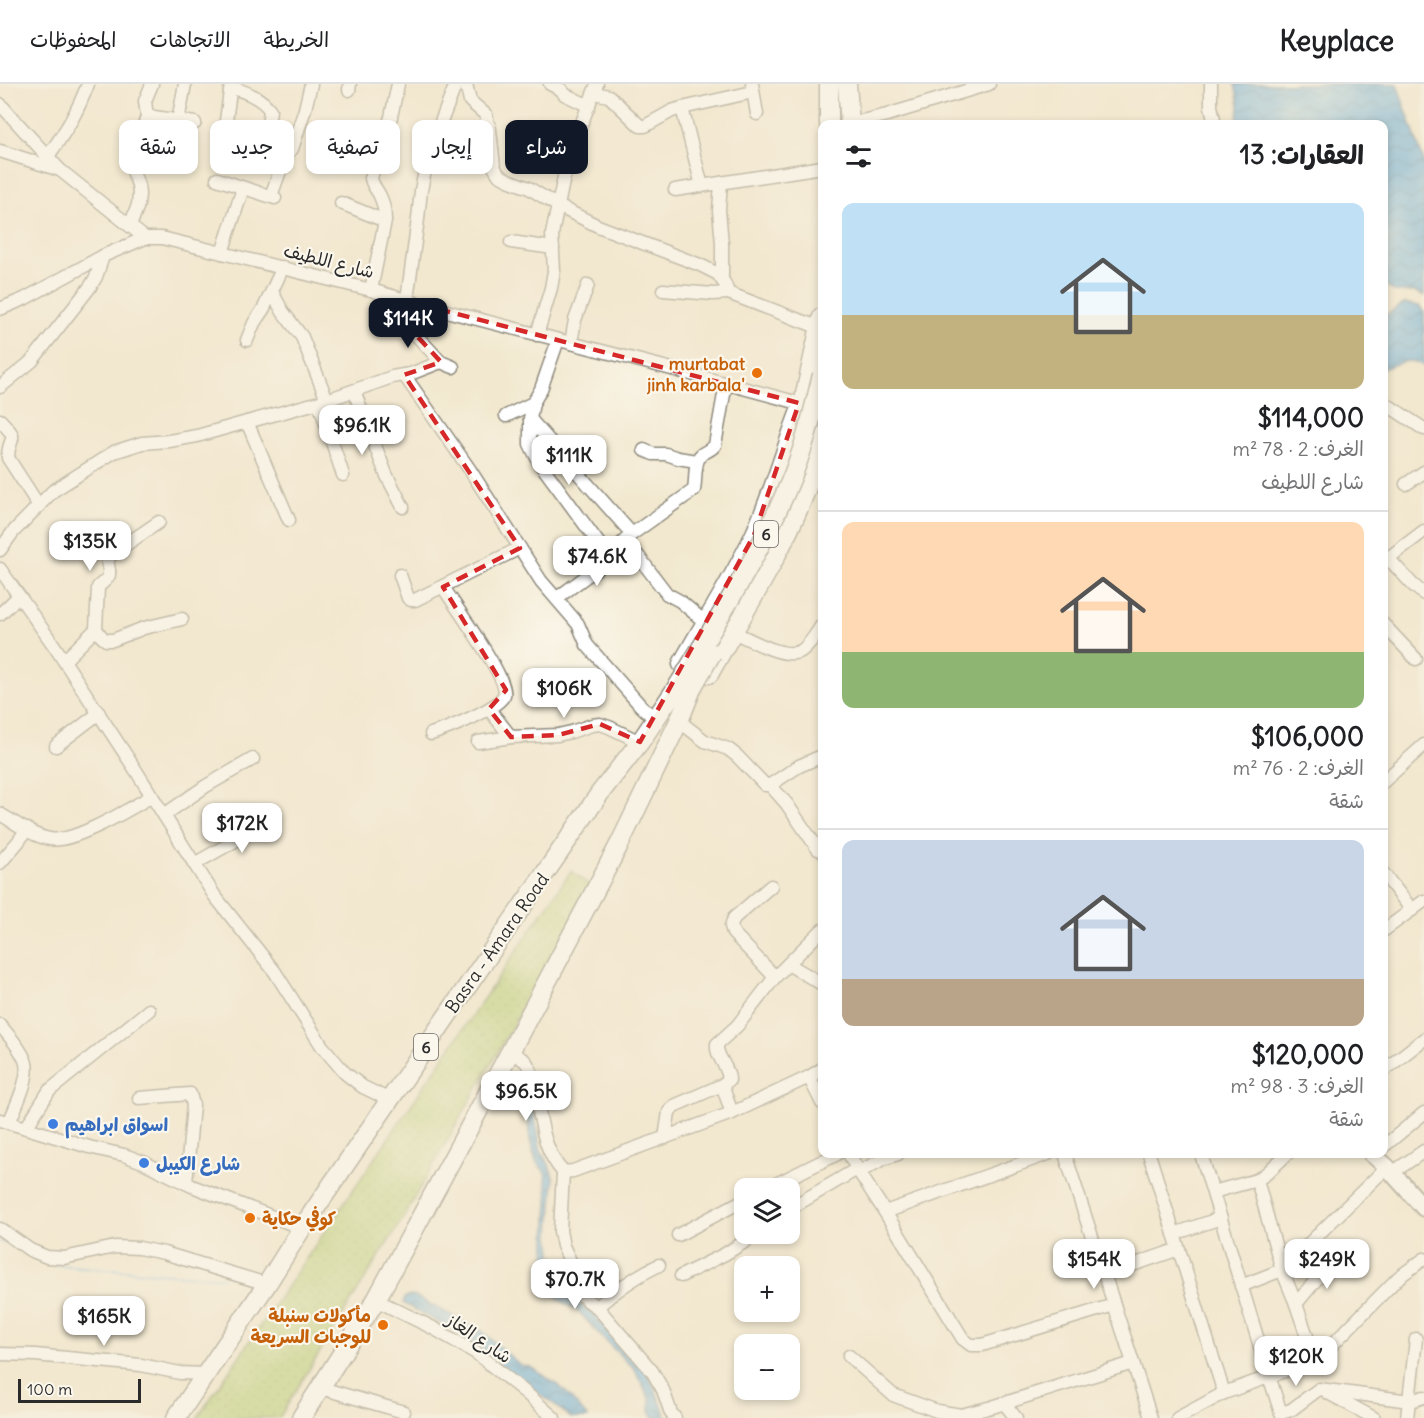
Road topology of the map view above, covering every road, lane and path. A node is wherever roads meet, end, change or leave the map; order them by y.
1 (88, 84) edge
2 (152, 84) edge
3 (185, 84) edge
4 (311, 84) edge
5 (398, 84) edge
6 (456, 84) edge
7 (466, 84) edge
8 (550, 84) edge
9 (829, 84) edge
10 (838, 84) edge
11 (848, 84) edge
12 (855, 84) edge
13 (989, 84) edge
14 (1210, 84) edge
15 (231, 85) edge
16 (596, 88) edge
17 (753, 88) edge
18 (0, 104) edge
19 (589, 106) junction
20 (682, 108) junction
21 (757, 114) dead end
22 (147, 116) junction
23 (172, 120) edge
24 (178, 120) edge
25 (226, 120) edge
26 (269, 120) edge
27 (829, 120) edge
28 (855, 120) edge
29 (855, 120) edge
30 (856, 120) edge
31 (867, 120) edge
32 (1214, 120) edge
33 (294, 143) edge
34 (0, 151) edge
35 (48, 156) junction
36 (818, 168) edge
37 (60, 170) junction
38 (280, 174) edge
39 (217, 179) dead end
40 (721, 183) junction
41 (702, 186) junction
42 (243, 188) junction
43 (675, 190) dead end
44 (340, 203) dead end
45 (558, 207) junction
46 (385, 221) junction
47 (130, 226) junction
48 (145, 238) junction
49 (511, 242) dead end
50 (553, 248) junction
51 (222, 253) junction
52 (103, 256) junction
53 (283, 267) junction
54 (722, 280) junction
55 (588, 285) dead end
56 (371, 290) junction
57 (663, 290) dead end
58 (272, 292) junction
59 (728, 293) junction
60 (407, 300) junction
61 (419, 304) junction
62 (0, 309) edge
63 (537, 335) junction
64 (818, 335) edge
65 (247, 339) dead end
66 (558, 340) junction
67 (571, 344) junction
68 (818, 345) edge
69 (404, 375) junction
70 (726, 383) junction
71 (0, 387) edge
72 (818, 390) edge
73 (354, 391) junction
74 (806, 400) edge
75 (323, 401) junction
76 (533, 403) junction
77 (1388, 405) edge
78 (506, 416) dead end
79 (530, 419) junction
80 (818, 419) edge
81 (0, 420) edge
82 (247, 422) junction
83 (1424, 429) edge
84 (818, 431) edge
85 (818, 449) edge
86 (644, 450) dead end
87 (696, 461) junction
88 (1424, 472) edge
89 (343, 475) dead end
90 (1406, 484) dead end
91 (39, 506) junction
92 (403, 507) dead end
93 (289, 520) dead end
94 (159, 522) dead end
95 (1424, 531) edge
96 (629, 537) junction
97 (520, 548) junction
98 (0, 550) edge
99 (608, 556) junction
100 (1388, 558) edge
101 (1388, 562) edge
102 (0, 569) edge
103 (400, 575) dead end
104 (443, 587) junction
105 (1424, 594) edge
106 (19, 596) junction
107 (557, 598) junction
108 (0, 614) edge
109 (182, 619) dead end
110 (706, 623) junction
111 (96, 629) junction
112 (1388, 629) edge
113 (818, 631) edge
114 (733, 632) junction
115 (1416, 659) dead end
116 (64, 661) junction
117 (687, 683) junction
118 (489, 709) junction
119 (99, 713) junction
120 (655, 719) junction
121 (679, 721) junction
122 (431, 734) dead end
123 (511, 737) junction
124 (640, 741) junction
125 (478, 742) dead end
126 (1424, 745) edge
127 (56, 746) dead end
128 (818, 758) edge
129 (253, 759) dead end
130 (1388, 778) edge
131 (770, 785) junction
132 (152, 796) junction
133 (0, 814) edge
134 (164, 815) junction
135 (275, 818) dead end
136 (27, 829) junction
137 (818, 849) edge
138 (0, 863) edge
139 (194, 864) junction
140 (1388, 879) edge
141 (771, 885) dead end
142 (1424, 901) edge
143 (1412, 910) junction
144 (1388, 927) edge
145 (818, 934) edge
146 (788, 964) junction
147 (775, 977) junction
148 (818, 982) edge
149 (149, 1010) dead end
150 (0, 1025) edge
151 (1424, 1039) edge
152 (510, 1052) junction
153 (1388, 1067) edge
154 (818, 1071) edge
155 (808, 1077) junction
156 (722, 1085) junction
157 (818, 1095) edge
158 (139, 1098) dead end
159 (390, 1100) junction
160 (732, 1113) junction
161 (1424, 1113) edge
162 (4, 1121) edge
163 (26, 1128) junction
164 (665, 1138) junction
165 (1388, 1142) edge
166 (1424, 1151) edge
167 (829, 1158) edge
168 (851, 1158) edge
169 (885, 1158) edge
170 (1037, 1158) edge
171 (1066, 1158) edge
172 (1150, 1158) edge
173 (1202, 1158) edge
174 (1283, 1158) edge
175 (1381, 1158) edge
176 (1390, 1170) junction
177 (858, 1171) junction
178 (563, 1172) junction
179 (788, 1178) edge
180 (1257, 1180) junction
181 (186, 1183) junction
182 (1213, 1192) junction
183 (1422, 1201) edge
184 (800, 1203) edge
185 (734, 1205) edge
186 (885, 1212) junction
187 (1221, 1218) junction
188 (302, 1227) junction
189 (0, 1229) edge
190 (1174, 1234) junction
191 (678, 1235) dead end
192 (741, 1244) edge
193 (1179, 1250) junction
194 (1335, 1257) dead end
195 (1424, 1259) edge
196 (659, 1264) dead end
197 (1282, 1270) junction
198 (1104, 1275) junction
199 (681, 1276) dead end
200 (267, 1284) junction
201 (1241, 1286) junction
202 (376, 1300) junction
203 (1296, 1304) junction
204 (1114, 1305) junction
205 (597, 1306) junction
206 (1416, 1339) dead end
207 (0, 1354) edge
208 (849, 1356) dead end
209 (1315, 1360) junction
210 (1133, 1363) junction
211 (205, 1374) junction
212 (1269, 1376) junction
213 (321, 1388) junction
214 (1319, 1389) junction
215 (1224, 1393) junction
216 (1424, 1397) edge
217 (1410, 1401) junction
218 (1004, 1403) junction
219 (404, 1412) dead end
220 (1295, 1414) edge
221 (939, 1415) edge
222 (176, 1418) edge
223 (301, 1418) edge
224 (554, 1418) edge
225 (675, 1418) edge
226 (1016, 1418) edge
227 (1151, 1418) edge
228 (1178, 1418) edge
229 (1374, 1418) edge
230 (1407, 1418) edge

1 - 35 street
2 - 22 street
3 - 24 street
4 - 33 street
5 - 46 street
6 - 60 street
7 - 45 street
8 - 19 street
9 - 27 highway
10 - 28 highway
11 - 29 highway
12 - 30 highway
13 - 31 street
14 - 32 street
15 - 25 street
15 - 26 street
16 - 19 street
16 - 20 street
17 - 20 street
17 - 21 street
18 - 35 street
19 - 45 street
20 - 41 street
22 - 23 street
22 - 47 street
34 - 37 street
35 - 37 street
36 - 40 street
37 - 47 street
38 - 42 street
39 - 42 street
40 - 41 street
40 - 54 street
41 - 43 street
42 - 51 street
44 - 46 street
45 - 50 street
45 - 54 street
46 - 56 street
47 - 48 street
48 - 51 street, شارع اللطيف
48 - 52 street, شارع اللطيف
49 - 50 street
50 - 63 street
51 - 53 street, شارع اللطيف
52 - 62 street, شارع اللطيف
52 - 71 street
53 - 56 street, شارع اللطيف
53 - 58 street
54 - 59 street
55 - 67 street
56 - 60 street, شارع اللطيف
57 - 59 street
58 - 65 street
58 - 75 street
59 - 64 street
60 - 61 street, شارع اللطيف
61 - 63 street, شارع اللطيف
61 - 69 street
63 - 66 street, شارع اللطيف
66 - 67 street, شارع اللطيف
66 - 76 street
67 - 70 street, شارع اللطيف
68 - 74 highway
69 - 73 street
69 - 97 street
70 - 74 street, شارع اللطيف
70 - 87 street
72 - 117 highway, 6, bridge
73 - 75 street
73 - 92 street
74 - 80 main road
74 - 110 highway
75 - 82 street
75 - 89 street
76 - 78 street
76 - 79 street
77 - 83 street
79 - 96 street
79 - 99 street
81 - 91 street
82 - 91 street
82 - 93 street
84 - 117 highway, 6, bridge
85 - 114 highway
86 - 87 street
87 - 96 street
88 - 90 street
91 - 98 street
94 - 111 street
95 - 100 street
96 - 99 street
96 - 110 street
97 - 104 street
97 - 107 street
99 - 107 street
101 - 105 street
102 - 106 street
103 - 104 street
104 - 118 street
106 - 108 street
106 - 116 street
107 - 120 street
109 - 111 street
110 - 120 highway
111 - 116 street
112 - 115 street
113 - 114 street
114 - 121 highway
116 - 119 street
117 - 120 highway, Basra - Amara Road / 6
117 - 121 highway, 6
118 - 122 street
118 - 123 street
119 - 127 street
119 - 132 street
120 - 124 highway, Basra - Amara Road / 6
121 - 131 street
121 - 152 highway, 6
123 - 124 street
123 - 125 street
124 - 159 highway, Basra - Amara Road / 6
126 - 130 street
128 - 131 street
129 - 134 street
131 - 137 street
132 - 134 street
132 - 136 street
133 - 136 street
134 - 139 street
135 - 139 street
136 - 138 street
139 - 159 street
140 - 143 street
141 - 147 street
142 - 143 street
143 - 144 street
145 - 146 street
146 - 147 street
146 - 148 street
147 - 156 street
149 - 163 street
150 - 162 street
151 - 153 street
152 - 178 street
152 - 202 highway, 6
154 - 155 street
155 - 157 street
155 - 160 street
156 - 160 street
156 - 164 street
158 - 181 street
159 - 188 highway, Basra - Amara Road / 6
160 - 164 street
161 - 165 street
162 - 163 street
163 - 181 street
164 - 178 street
166 - 176 street
167 - 179 street
168 - 177 street
169 - 177 street
170 - 186 street
171 - 198 street
172 - 190 street
173 - 182 street
174 - 180 street
175 - 176 main road
176 - 183 main road
176 - 197 street
177 - 184 street
177 - 186 street
178 - 205 street
180 - 182 street
180 - 197 street
181 - 188 street
182 - 187 street
185 - 191 street
186 - 204 street
187 - 190 street
187 - 201 street
188 - 200 highway, Basra - Amara Road / 6
189 - 200 street
190 - 193 street
192 - 199 street
193 - 198 street
193 - 215 street
194 - 203 street
195 - 209 street
196 - 205 street
197 - 201 street
197 - 203 street
198 - 204 street
200 - 211 highway, Basra - Amara Road / 6
201 - 212 street
202 - 213 highway, 6
202 - 224 street, شارع الغاز
203 - 209 street
204 - 210 street
205 - 225 street
206 - 217 street
207 - 211 street
208 - 221 street
209 - 212 street
210 - 218 street
210 - 227 street
211 - 222 highway, Basra - Amara Road / 6
212 - 215 street
212 - 220 street
213 - 219 street
213 - 223 highway, 6
214 - 217 street
214 - 220 street
214 - 229 street
215 - 228 street
216 - 217 street
217 - 230 street
218 - 221 street
218 - 226 street

